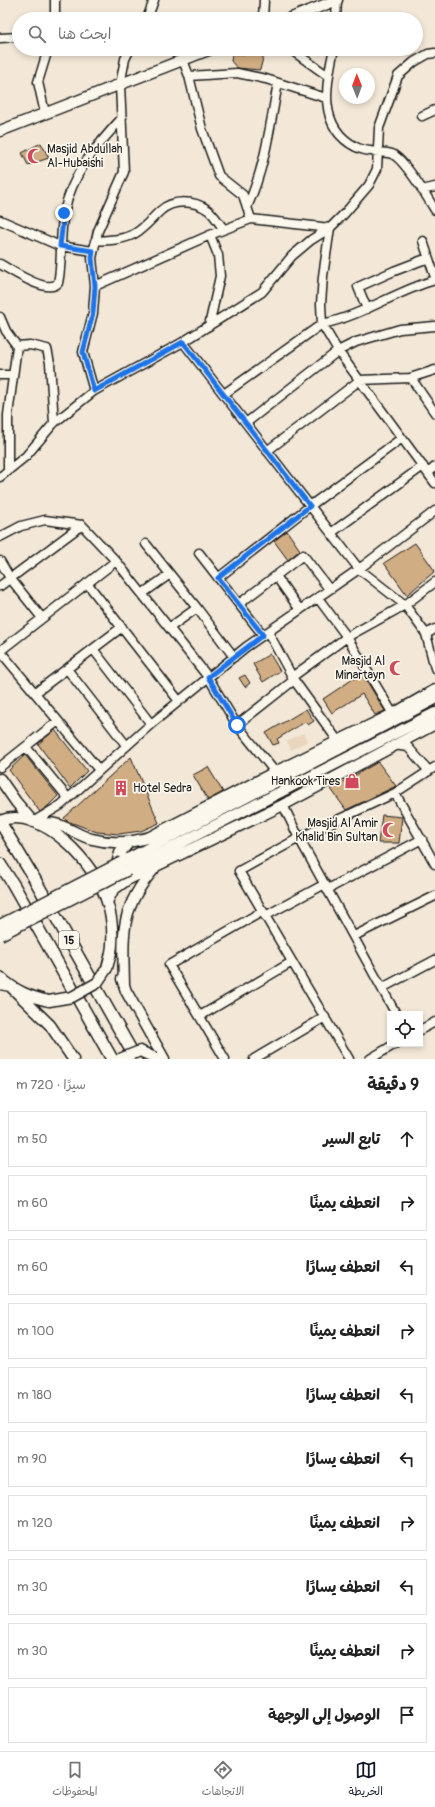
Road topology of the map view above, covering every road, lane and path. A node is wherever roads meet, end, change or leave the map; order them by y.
1 (55, 0) edge
2 (154, 0) edge
3 (264, 0) edge
4 (337, 0) edge
5 (55, 12) edge
6 (150, 12) edge
7 (263, 12) edge
8 (306, 12) edge
9 (336, 12) edge
10 (0, 38) edge
11 (12, 38) edge
12 (435, 53) edge
13 (46, 56) edge
14 (126, 56) edge
15 (193, 56) edge
16 (300, 56) edge
17 (332, 56) edge
18 (183, 60) junction
19 (189, 76) junction
20 (328, 76) junction
21 (120, 84) junction
22 (278, 84) junction
23 (326, 98) junction
24 (435, 110) edge
25 (46, 113) junction
26 (422, 116) dead end
27 (122, 118) junction
28 (0, 131) edge
29 (378, 153) junction
30 (435, 187) edge
31 (422, 190) junction
32 (247, 207) junction
33 (435, 210) edge
34 (251, 219) junction
35 (0, 220) edge
36 (330, 228) junction
37 (224, 229) junction
38 (210, 234) junction
39 (95, 241) junction
40 (423, 241) dead end
41 (60, 246) junction
42 (93, 251) junction
43 (428, 258) junction
44 (0, 264) edge
45 (435, 279) edge
46 (95, 286) junction
47 (367, 309) junction
48 (0, 317) edge
49 (322, 324) junction
50 (209, 326) junction
51 (435, 326) edge
52 (183, 342) junction
53 (17, 346) junction
54 (338, 350) junction
55 (435, 370) edge
56 (13, 374) junction
57 (0, 375) edge
58 (410, 378) junction
59 (360, 380) junction
60 (94, 391) junction
61 (224, 394) junction
62 (435, 413) edge
63 (4, 414) edge
64 (54, 423) junction
65 (246, 423) junction
66 (402, 438) junction
67 (267, 451) junction
68 (435, 467) edge
69 (8, 470) junction
70 (425, 470) junction
71 (0, 477) edge
72 (435, 483) edge
73 (310, 506) junction
74 (435, 511) edge
75 (82, 525) junction
76 (331, 533) junction
77 (0, 537) edge
78 (146, 544) dead end
79 (200, 553) dead end
80 (0, 561) edge
81 (116, 561) junction
82 (359, 569) junction
83 (170, 574) junction
84 (276, 576) junction
85 (10, 578) junction
86 (218, 578) junction
87 (435, 582) edge
88 (87, 583) junction
89 (0, 586) edge
90 (329, 589) junction
91 (142, 594) junction
92 (318, 598) junction
93 (239, 604) junction
94 (405, 605) junction
95 (197, 608) junction
96 (300, 610) junction
97 (42, 618) junction
98 (122, 628) junction
99 (169, 628) junction
100 (435, 629) edge
101 (265, 634) junction
102 (426, 634) junction
103 (347, 637) junction
104 (93, 650) junction
105 (0, 651) edge
106 (433, 654) edge
107 (234, 657) junction
108 (435, 668) edge
109 (67, 669) junction
110 (208, 677) junction
111 (293, 679) junction
112 (435, 690) edge
113 (35, 693) junction
114 (435, 699) edge
115 (179, 701) junction
116 (435, 713) edge
117 (393, 714) junction
118 (58, 721) junction
119 (151, 724) junction
120 (435, 724) edge
121 (237, 725) junction
122 (338, 741) junction
123 (126, 745) junction
124 (394, 745) junction
125 (26, 747) junction
126 (0, 767) edge
127 (432, 769) edge
128 (99, 770) junction
129 (275, 772) junction
130 (0, 779) edge
131 (395, 793) junction
132 (68, 798) junction
133 (283, 805) junction
134 (0, 822) edge
135 (36, 823) junction
136 (300, 838) junction
137 (422, 839) junction
138 (129, 842) junction
139 (0, 864) edge
140 (435, 864) edge
141 (157, 865) junction
142 (144, 872) junction
143 (326, 887) junction
144 (435, 896) edge
145 (107, 902) junction
146 (264, 914) junction
147 (0, 925) edge
148 (0, 936) edge
149 (354, 936) junction
150 (112, 945) junction
151 (435, 960) edge
152 (292, 962) junction
153 (0, 977) edge
154 (5, 985) edge
155 (124, 985) junction
156 (382, 988) junction
157 (394, 1011) edge
158 (200, 1016) junction
159 (325, 1017) junction
160 (435, 1022) edge
161 (423, 1028) edge
162 (390, 1047) edge
163 (73, 1059) edge
164 (112, 1059) edge
165 (120, 1059) edge
166 (136, 1059) edge
167 (155, 1059) edge
168 (164, 1059) edge
169 (225, 1059) edge
170 (254, 1059) edge
171 (349, 1059) edge
172 (370, 1059) edge

1 - 5 street
2 - 6 street
3 - 7 street
4 - 8 main road
4 - 9 street
10 - 11 street
12 - 29 street
13 - 25 street
14 - 21 street
15 - 18 main road
16 - 20 street
17 - 20 street
18 - 19 street
18 - 21 main road
19 - 22 street
19 - 32 street
20 - 23 street
21 - 25 main road
21 - 27 street
22 - 23 street
22 - 32 street
23 - 29 street
24 - 26 street
25 - 28 main road
27 - 39 street
27 - 41 street
29 - 31 street
29 - 36 street
30 - 31 street
31 - 33 street
32 - 34 street
34 - 36 street
34 - 37 street
35 - 41 street
36 - 49 street
36 - 50 street
37 - 38 street
37 - 39 street
38 - 46 street
38 - 50 street
39 - 42 street
40 - 43 street
41 - 42 street
41 - 44 street
42 - 46 street
43 - 45 street
43 - 47 street
45 - 47 street
46 - 60 street
47 - 49 street
48 - 53 street
49 - 54 street
49 - 61 street
50 - 52 street
51 - 54 street
52 - 60 street
52 - 61 street
53 - 56 street
53 - 64 street
54 - 59 street
54 - 65 street
55 - 58 street
56 - 57 street
56 - 63 street
58 - 59 street
58 - 62 street
59 - 66 street
59 - 67 street
60 - 64 street
61 - 65 street
63 - 69 street
64 - 69 street
65 - 67 street
66 - 70 street
66 - 73 street
67 - 73 street
68 - 70 street
69 - 71 street
70 - 72 street
70 - 76 street
73 - 76 street
73 - 86 street
74 - 82 street
75 - 77 street
75 - 81 street
75 - 85 street
76 - 82 street
78 - 83 street
79 - 86 street
80 - 85 street
81 - 88 street
81 - 91 street
82 - 90 street
82 - 94 street
83 - 91 street
83 - 95 street
84 - 90 street
84 - 93 street
84 - 96 street
85 - 89 street
85 - 97 street
86 - 93 street
87 - 94 street
88 - 97 street
88 - 98 street
90 - 92 street
91 - 99 street
92 - 96 street
92 - 103 street
93 - 101 street
94 - 102 street
94 - 103 street
95 - 99 street
95 - 107 street
96 - 101 street
97 - 105 street
98 - 104 street
98 - 115 street
99 - 110 street
100 - 102 street
101 - 107 street
101 - 111 street
102 - 106 street
103 - 111 street
103 - 117 street
104 - 109 street
104 - 119 street
105 - 113 street
106 - 108 street
107 - 110 street
109 - 113 street
109 - 123 street
110 - 115 street
110 - 121 street
111 - 121 street
111 - 122 street
112 - 117 main road
113 - 118 street
114 - 147 main road, bridge
115 - 119 street
116 - 148 main road, bridge
117 - 122 main road
118 - 125 street
118 - 128 street
119 - 123 street
120 - 124 main road
121 - 129 street
122 - 129 main road
123 - 128 street
124 - 127 street
124 - 133 main road
125 - 126 street
125 - 132 street
127 - 131 street
128 - 132 street
129 - 138 main road
130 - 135 main road
131 - 136 street
131 - 137 street
132 - 135 street
133 - 136 street
133 - 141 main road
134 - 135 main road
134 - 166 highway, 15
135 - 138 main road
135 - 145 main road
136 - 143 street
136 - 146 street
137 - 140 street
137 - 143 street
138 - 142 main road
139 - 164 highway, 15
141 - 142 main road
141 - 155 main road
142 - 145 main road
143 - 146 street
143 - 149 street
144 - 149 street
145 - 150 main road
146 - 152 street
146 - 158 street
149 - 156 street
150 - 154 main road, bridge
150 - 155 main road
151 - 156 street
152 - 158 street
152 - 159 street
153 - 154 main road
154 - 163 main road
155 - 168 main road
156 - 157 street
158 - 169 street
159 - 170 street
159 - 171 street
160 - 161 street
162 - 172 street
165 - 167 main road, bridge

